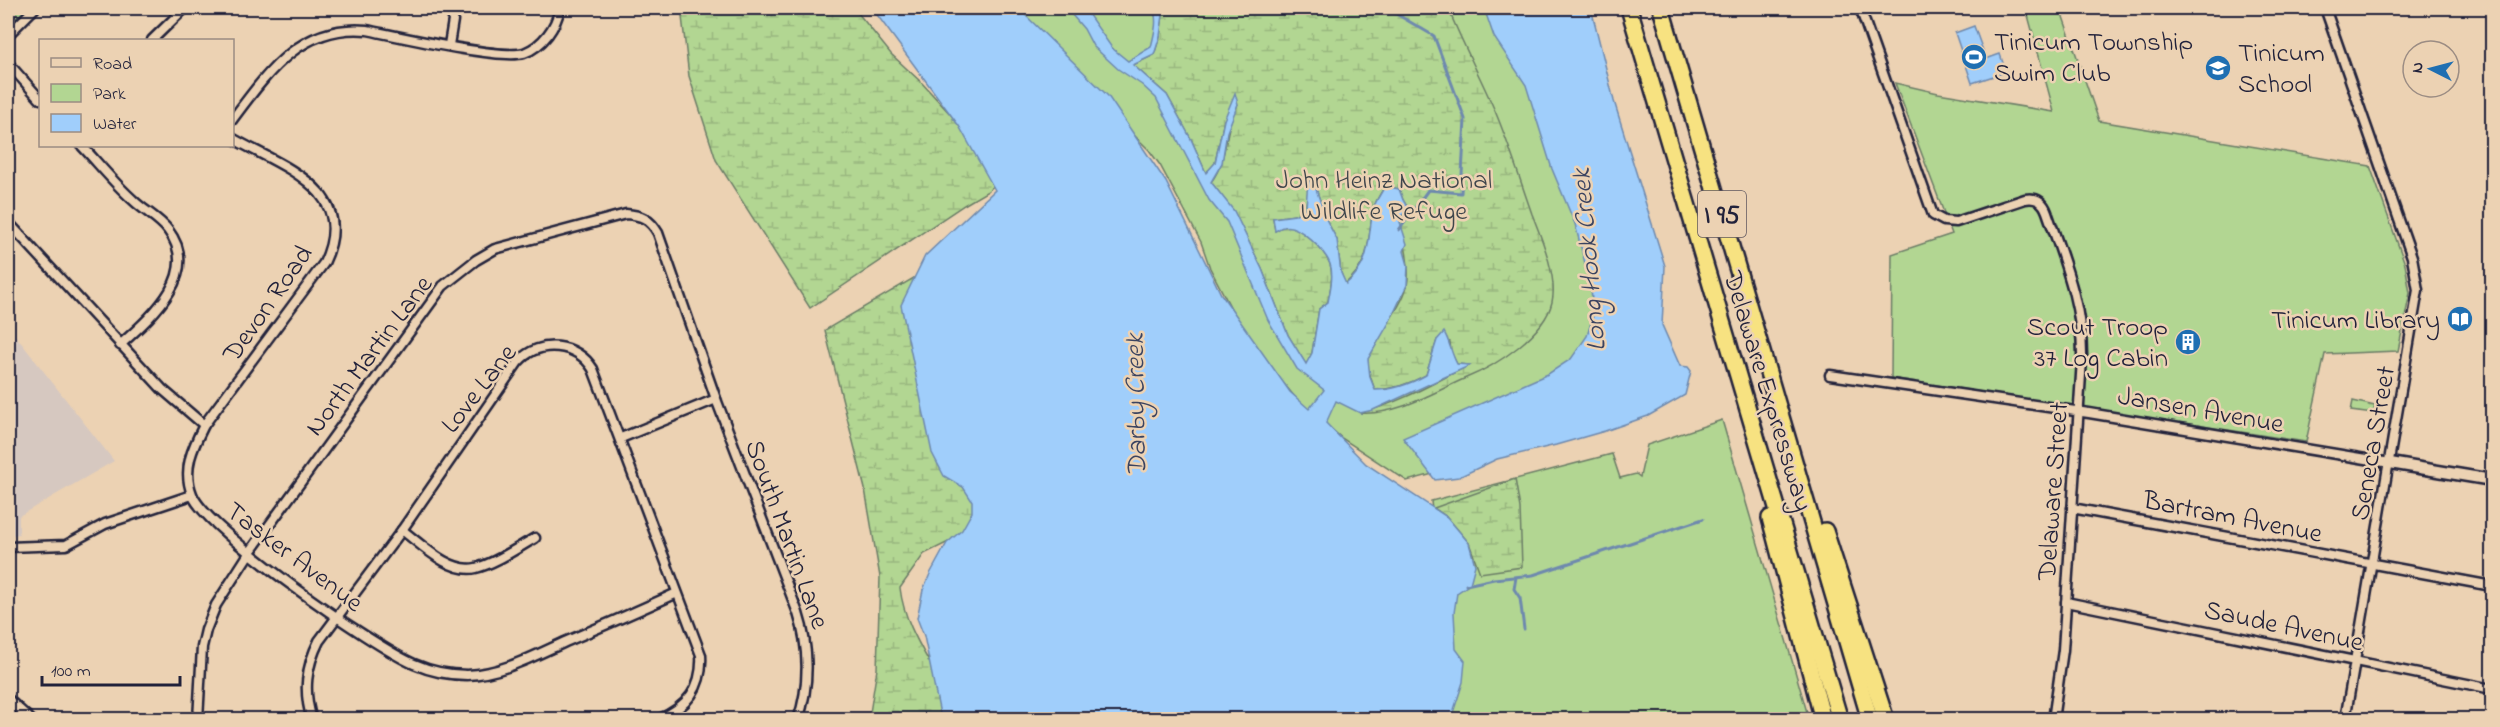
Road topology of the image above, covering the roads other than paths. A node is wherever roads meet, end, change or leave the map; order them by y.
1 (36, 8) edge
2 (185, 8) edge
3 (455, 8) edge
4 (560, 8) edge
5 (1629, 8) edge
6 (1661, 8) edge
7 (1860, 8) edge
8 (2325, 8) edge
9 (8, 35) edge
10 (153, 39) edge
11 (449, 45) junction
12 (8, 63) edge
13 (39, 98) edge
14 (234, 117) edge
15 (234, 139) edge
16 (83, 147) edge
17 (8, 222) edge
18 (120, 345) junction
19 (1737, 372) junction
20 (1830, 375) dead end
21 (716, 399) junction
22 (2078, 411) junction
23 (1784, 421) junction
24 (204, 425) junction
25 (621, 438) junction
26 (2390, 463) junction
27 (2493, 480) edge
28 (192, 495) junction
29 (2072, 508) junction
30 (402, 530) junction
31 (535, 538) dead end
32 (8, 547) edge
33 (250, 552) junction
34 (2373, 564) junction
35 (2493, 586) edge
36 (678, 593) junction
37 (2066, 602) junction
38 (337, 617) junction
39 (2356, 661) junction
40 (2493, 689) edge
41 (8, 699) edge
42 (31, 720) edge
43 (198, 720) edge
44 (312, 720) edge
45 (658, 720) edge
46 (798, 720) edge
47 (1823, 720) edge
48 (1840, 720) edge
49 (1870, 720) edge
50 (1886, 720) edge
51 (2053, 720) edge
52 (2345, 720) edge

1 - 9 street
2 - 10 street
3 - 11 street
4 - 11 street
5 - 19 highway, Delaware Expressway / I 95
6 - 23 highway, Delaware Expressway / I 95
7 - 22 street, Delaware Street
8 - 26 street, Seneca Street
11 - 14 street
12 - 13 street
15 - 24 street, Devon Road
16 - 18 street
17 - 18 street
18 - 24 street
19 - 47 highway
19 - 48 highway, Delaware Expressway / I 95
20 - 22 street, Jansen Avenue
21 - 25 street
21 - 33 street, North Martin Lane
21 - 46 street, South Martin Lane
22 - 26 street, Jansen Avenue
22 - 29 street, Delaware Street
23 - 49 highway, Delaware Expressway / I 95
23 - 50 highway
24 - 28 street, Tasker Avenue
25 - 30 street, Love Lane
25 - 36 street, Love Lane
26 - 27 street, Jansen Avenue
26 - 34 street, Seneca Street
28 - 32 street
28 - 33 street, Tasker Avenue
29 - 34 street, Bartram Avenue
29 - 37 street, Delaware Street
30 - 31 street
30 - 38 street, Love Lane
33 - 38 street, Tasker Avenue
33 - 43 street, North Martin Lane
34 - 35 street, Bartram Avenue
34 - 39 street, Seneca Street
36 - 38 street, Tasker Avenue
36 - 45 street, Love Lane
37 - 39 street, Saude Avenue
37 - 51 street, Delaware Street
38 - 44 street, Love Lane
39 - 40 street, Saude Avenue
39 - 52 street, Seneca Street
41 - 42 street

